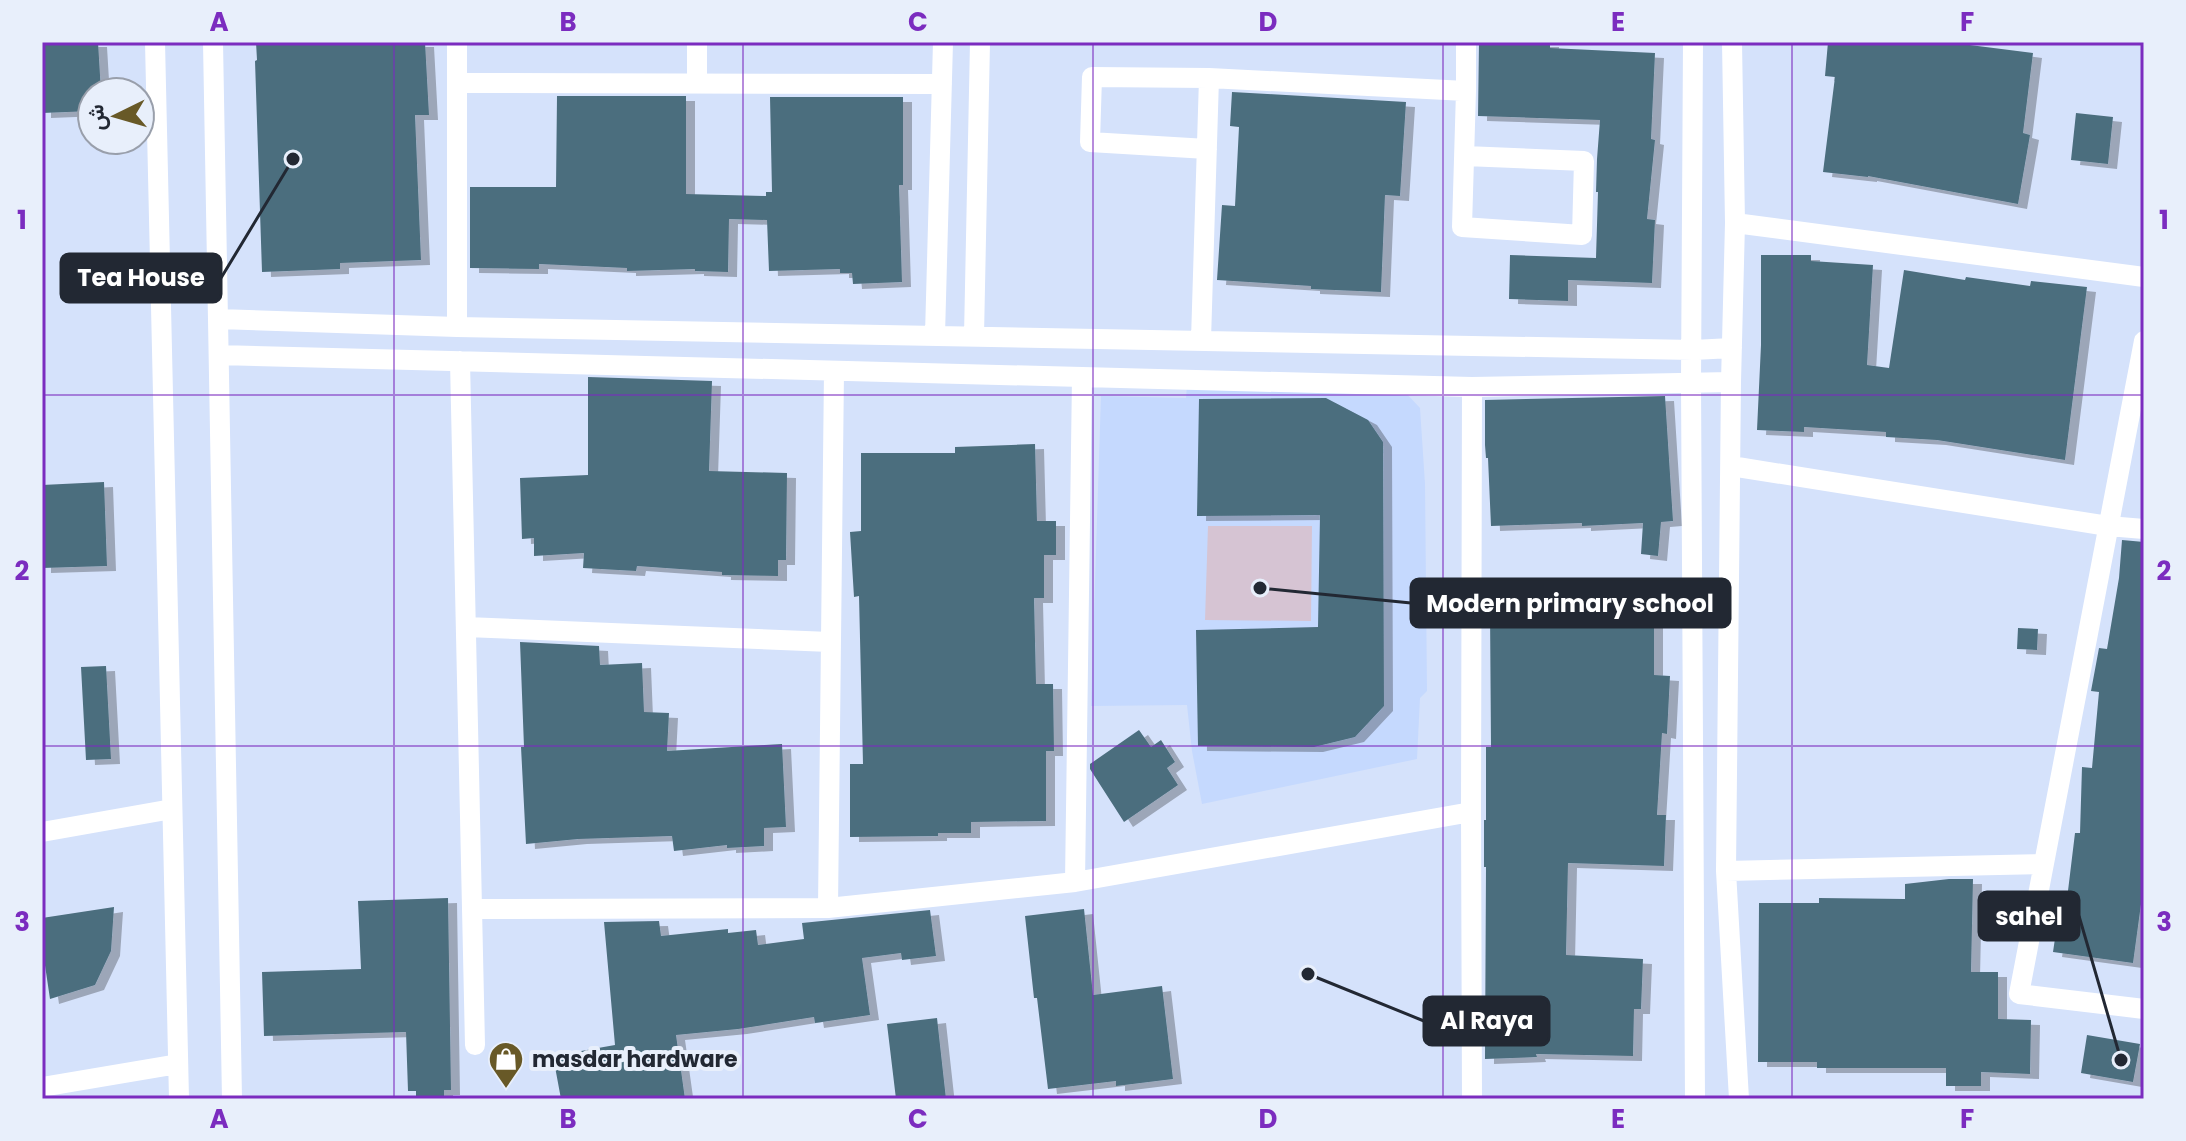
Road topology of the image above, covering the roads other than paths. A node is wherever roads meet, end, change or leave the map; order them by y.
1 (155, 42) edge
2 (213, 42) edge
3 (457, 42) edge
4 (697, 42) edge
5 (943, 42) edge
6 (980, 42) edge
7 (1466, 42) edge
8 (1693, 42) edge
9 (1732, 42) edge
10 (1209, 78) junction
11 (457, 83) junction
12 (697, 83) junction
13 (942, 84) junction
14 (1466, 91) junction
15 (1207, 149) junction
16 (1465, 156) junction
17 (1735, 223) junction
18 (2144, 277) edge
19 (218, 319) junction
20 (457, 327) junction
21 (935, 335) junction
22 (974, 336) junction
23 (1201, 340) junction
24 (2144, 341) edge
25 (1732, 348) junction
26 (1693, 350) junction
27 (219, 355) junction
28 (460, 361) junction
29 (834, 371) junction
30 (1082, 377) junction
31 (1731, 382) junction
32 (1691, 383) junction
33 (1472, 387) junction
34 (1731, 466) junction
35 (2108, 526) junction
36 (2144, 529) edge
37 (466, 627) junction
38 (830, 642) junction
39 (172, 809) junction
40 (1471, 812) junction
41 (42, 832) edge
42 (2043, 864) junction
43 (1726, 871) junction
44 (1075, 882) junction
45 (828, 908) junction
46 (472, 909) junction
47 (2144, 1009) edge
48 (475, 1045) dead end
49 (178, 1064) junction
50 (42, 1087) edge
51 (179, 1099) edge
52 (232, 1099) edge
53 (1472, 1099) edge
54 (1695, 1099) edge
55 (1739, 1099) edge

1 - 39 street
2 - 19 street
3 - 11 street
4 - 12 street
5 - 13 street
6 - 22 street
7 - 14 street
8 - 26 street
9 - 17 street
10 - 14 street
10 - 15 street
10 - 15 street
11 - 12 street
11 - 20 street
12 - 13 street
13 - 21 street
14 - 16 street
15 - 23 street
16 - 16 street
17 - 18 street
17 - 25 street
19 - 20 street
19 - 27 street
20 - 21 street
21 - 22 street
22 - 23 street
23 - 26 street
24 - 35 street
25 - 26 street
25 - 31 street
26 - 32 street
27 - 28 street
27 - 52 street
28 - 29 street
28 - 37 street
29 - 30 street
29 - 38 street
30 - 33 street
30 - 44 street
31 - 32 street
31 - 34 street
32 - 33 street
32 - 54 street
33 - 40 street
34 - 35 street
34 - 43 street
35 - 36 street
35 - 42 street
37 - 38 street
37 - 46 street
38 - 45 street
39 - 41 street
39 - 49 street
40 - 44 street
40 - 53 street
42 - 43 street
42 - 47 street
43 - 55 street
44 - 45 street
45 - 46 street
46 - 48 street
49 - 50 street
49 - 51 street

